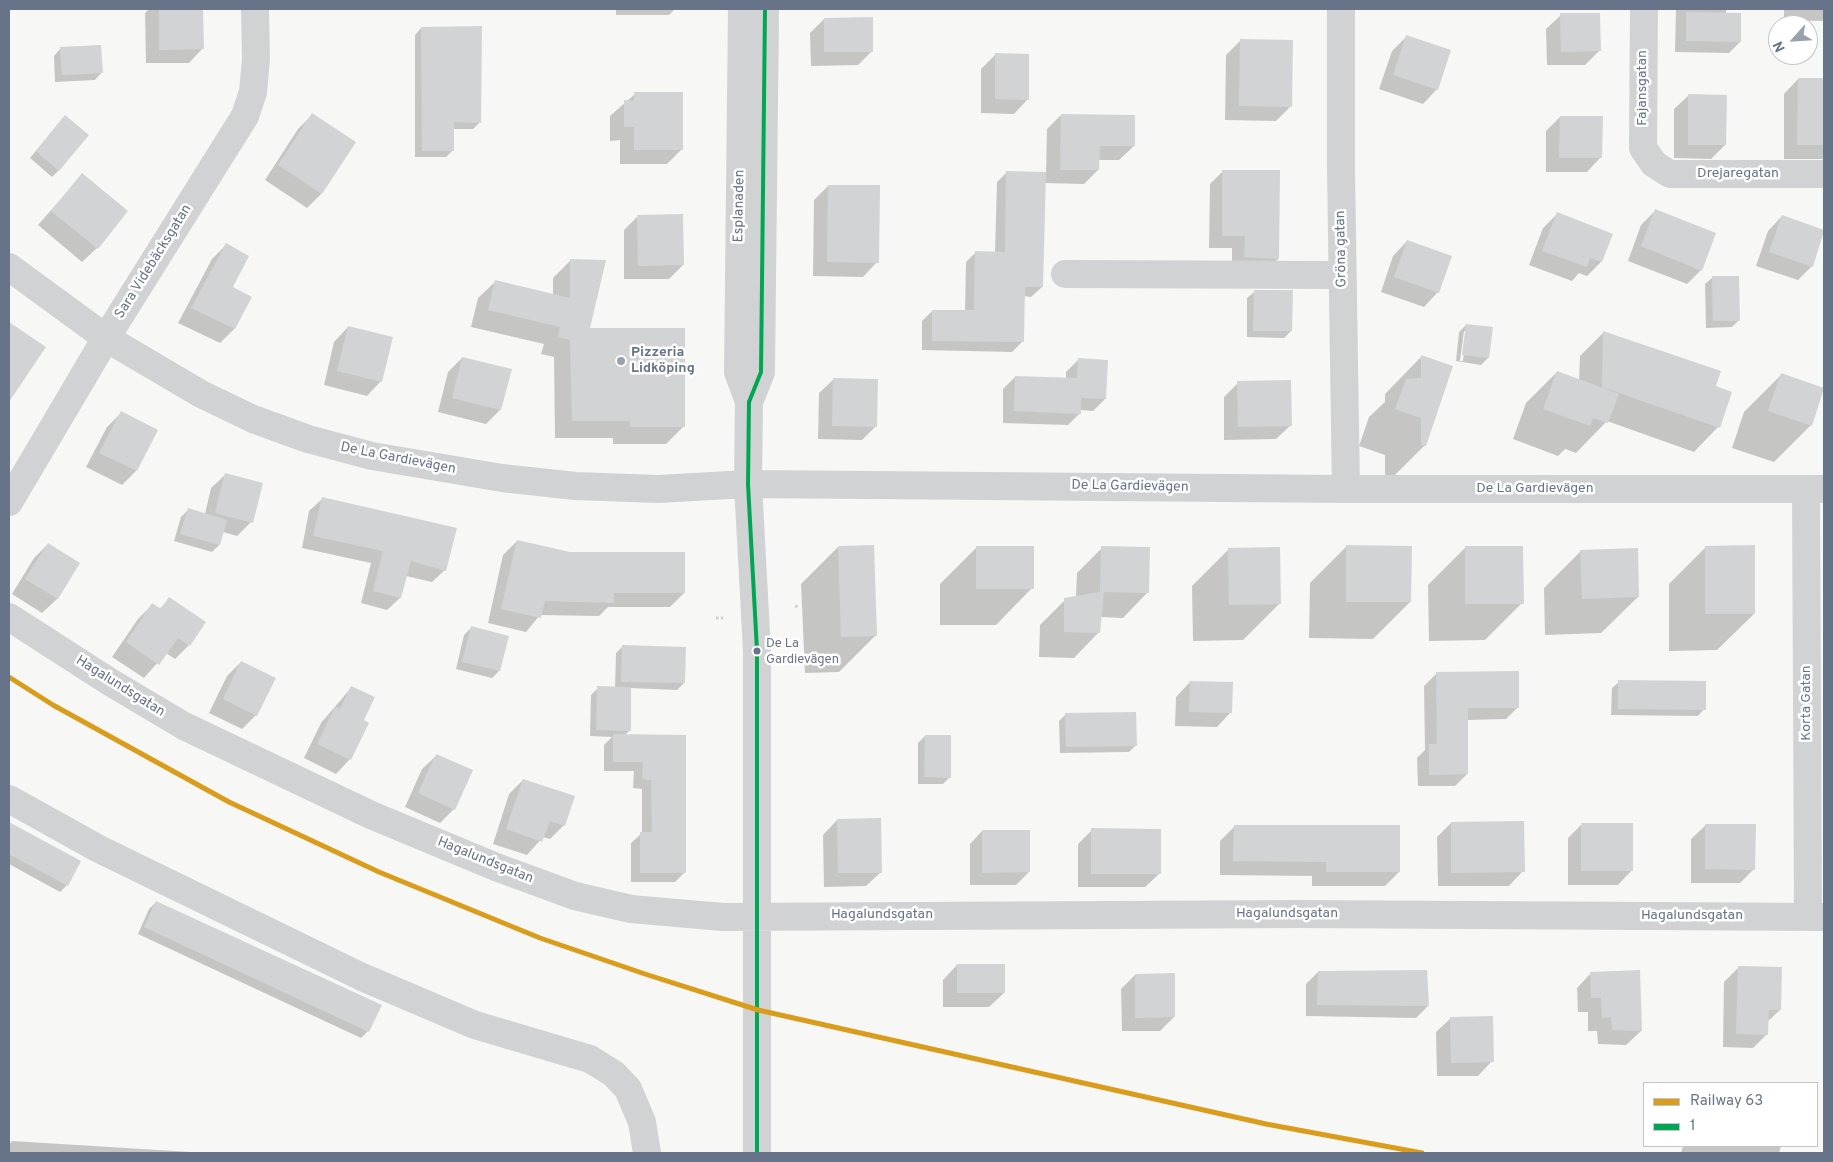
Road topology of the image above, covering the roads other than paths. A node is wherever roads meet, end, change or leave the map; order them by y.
1 (255, 9) edge
2 (742, 9) edge
3 (765, 9) edge
4 (1341, 9) edge
5 (1644, 9) edge
6 (1654, 164) joint
7 (1824, 174) edge
8 (9, 267) edge
9 (1065, 274) dead end
10 (1342, 274) junction
11 (106, 338) junction
12 (749, 402) junction
13 (748, 484) junction
14 (1815, 489) edge
15 (1346, 490) junction
16 (9, 502) edge
17 (9, 617) edge
18 (9, 799) edge
19 (756, 915) junction
20 (1816, 917) edge
21 (647, 1153) edge
22 (758, 1153) edge

1 - 11 street, Sara Videbäcksgatan
2 - 12 street, Esplanaden
3 - 12 street, Esplanaden
4 - 10 street, Gröna gatan
5 - 6 street, Fajansgatan
6 - 7 street, Drejaregatan
8 - 11 street, De La Gardievägen
9 - 10 street
10 - 15 street, Gröna gatan
11 - 13 street, De La Gardievägen
11 - 16 street, Sara Videbäcksgatan
12 - 13 street, Esplanaden
13 - 15 street, De La Gardievägen
13 - 19 street, Esplanaden
14 - 15 street, De La Gardievägen
14 - 20 street, Korta Gatan
17 - 19 street, Hagalundsgatan
18 - 21 street
19 - 20 street, Hagalundsgatan
19 - 22 street, Esplanaden

